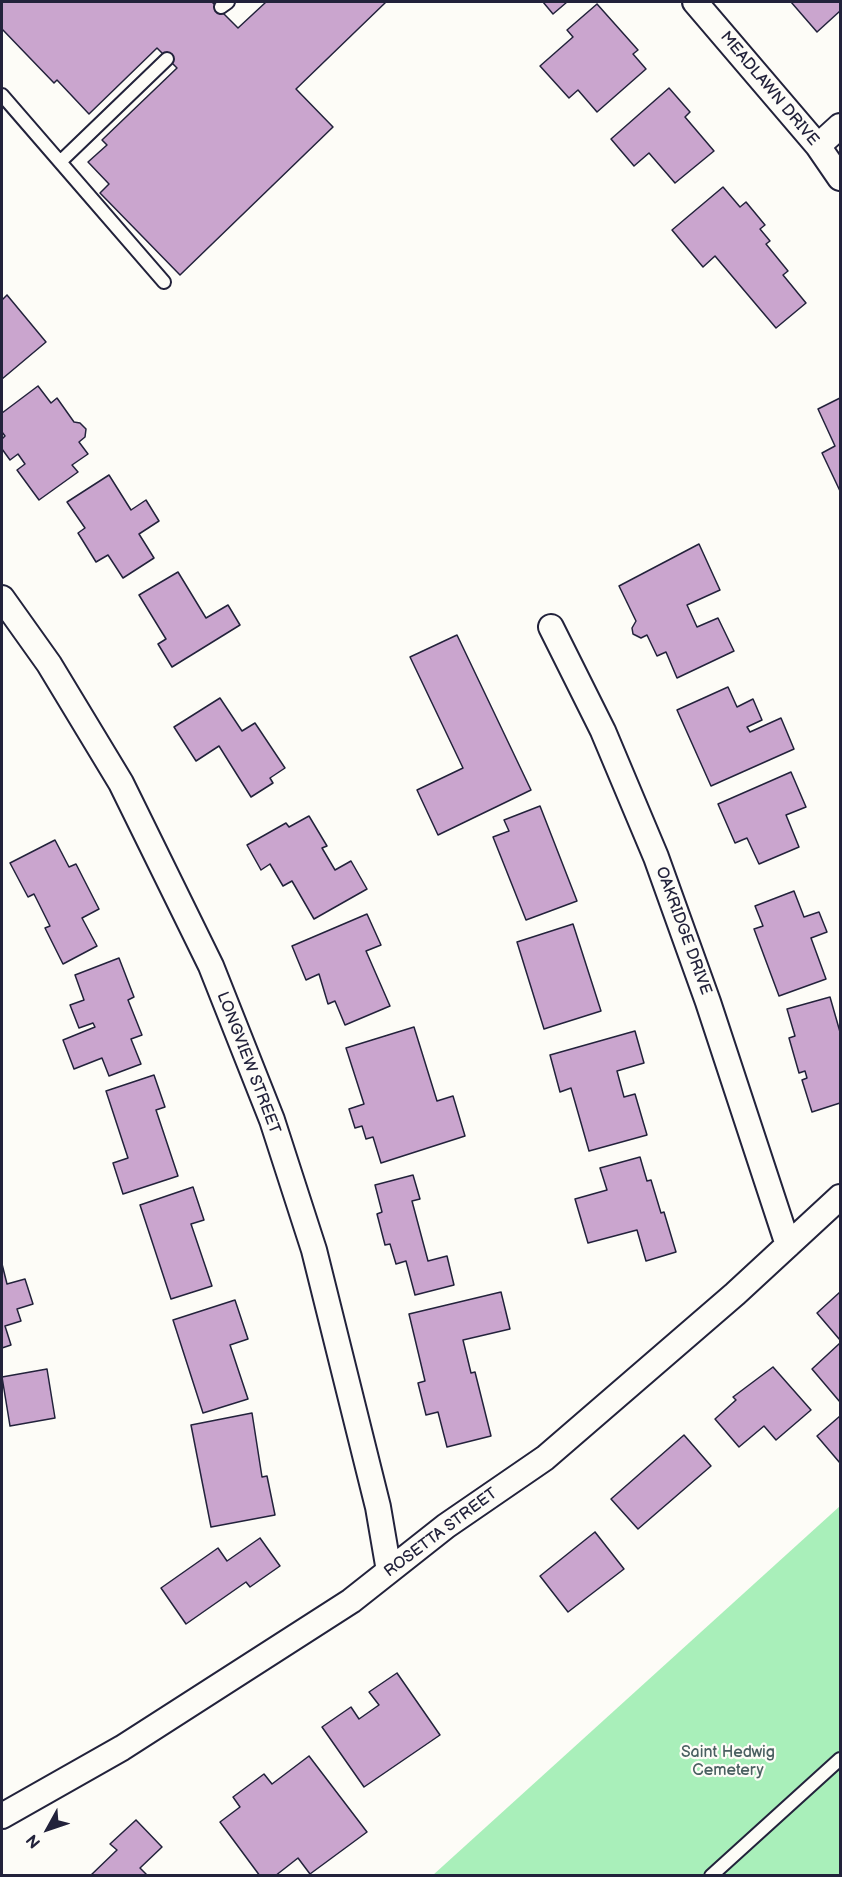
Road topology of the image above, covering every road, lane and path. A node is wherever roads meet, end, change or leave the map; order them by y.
1 (694, 2) edge
2 (167, 59) dead end
3 (2, 95) edge
4 (840, 126) edge
5 (818, 146) junction
6 (60, 162) junction
7 (840, 178) edge
8 (164, 282) dead end
9 (2, 598) edge
10 (551, 627) dead end
11 (840, 1197) edge
12 (788, 1245) junction
13 (389, 1571) junction
14 (840, 1759) edge
15 (2, 1816) edge
16 (711, 1875) edge

1 - 5 street, MEADLAWN DRIVE
2 - 6 lane
3 - 6 lane
4 - 5 street
5 - 7 street, MEADLAWN DRIVE
6 - 8 lane
9 - 13 street, LONGVIEW STREET
10 - 12 street, OAKRIDGE DRIVE
11 - 12 street, ROSETTA STREET
12 - 13 street, ROSETTA STREET
13 - 15 street, ROSETTA STREET
14 - 16 lane

